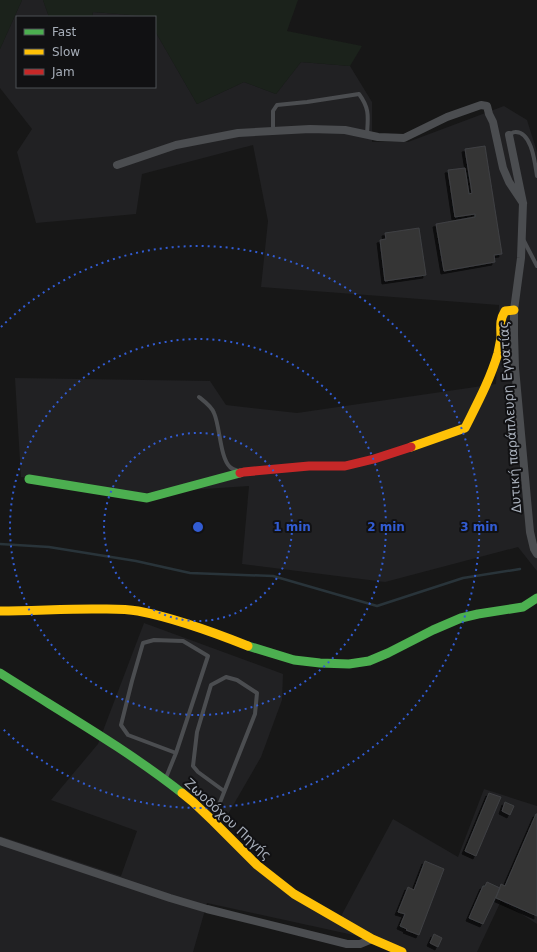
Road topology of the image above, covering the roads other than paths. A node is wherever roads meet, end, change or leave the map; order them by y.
1 (273, 131) junction
2 (367, 134) junction
3 (509, 135) joint
4 (117, 164) dead end
5 (537, 176) edge
6 (523, 203) junction
7 (522, 237) junction
8 (537, 266) edge
9 (514, 310) junction
10 (199, 397) dead end
11 (244, 472) junction
12 (29, 478) dead end
13 (537, 554) edge
14 (537, 598) edge
15 (0, 611) edge
16 (0, 672) edge
17 (176, 753) junction
18 (165, 780) junction
19 (224, 791) junction
20 (213, 820) junction
21 (0, 842) edge
22 (372, 939) junction
23 (402, 952) edge

1 - 2 street
1 - 2 lane
1 - 4 street
2 - 6 street
3 - 5 lane
3 - 6 street, Δυτική παράπλευρη Εγνατίας
6 - 7 street, Δυτική παράπλευρη Εγνατίας
7 - 8 lane
7 - 9 street, Δυτική παράπλευρη Εγνατίας
9 - 11 street
9 - 13 street, Δυτική παράπλευρη Εγνατίας
10 - 11 lane
11 - 12 street
14 - 15 street
16 - 18 street, Ζωοδόχου Πηγής
17 - 17 lane
17 - 18 lane
18 - 20 street, Ζωοδόχου Πηγής
19 - 19 lane
19 - 20 lane
20 - 22 street, Ζωοδόχου Πηγής
21 - 22 street
22 - 23 street, Ζωοδόχου Πηγής

